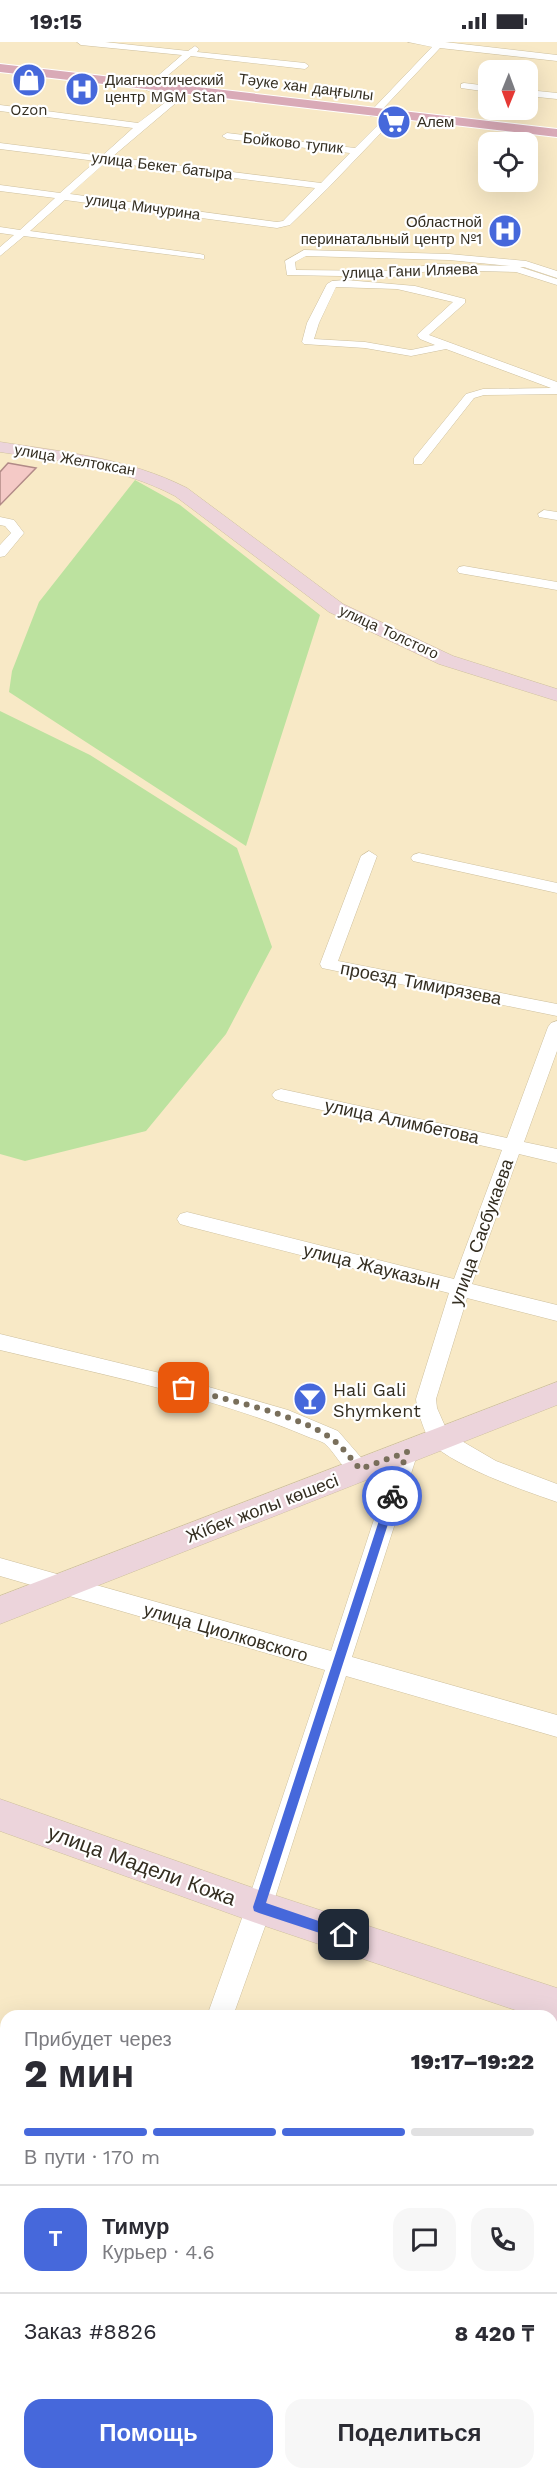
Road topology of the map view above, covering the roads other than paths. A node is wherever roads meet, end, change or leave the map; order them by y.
1 (81, 42) edge
2 (204, 42) edge
3 (412, 42) edge
4 (440, 43) edge
5 (189, 54) junction
6 (557, 58) edge
7 (305, 66) dead end
8 (0, 69) edge
9 (153, 86) junction
10 (464, 86) dead end
11 (478, 87) edge
12 (185, 91) junction
13 (538, 94) edge
14 (557, 96) edge
15 (0, 108) edge
16 (374, 113) junction
17 (392, 116) junction
18 (140, 126) junction
19 (557, 134) edge
20 (227, 136) dead end
21 (0, 146) edge
22 (359, 151) junction
23 (102, 159) junction
24 (325, 186) junction
25 (0, 188) edge
26 (62, 196) junction
27 (0, 230) edge
28 (21, 233) junction
29 (0, 253) edge
30 (200, 257) dead end
31 (557, 275) edge
32 (557, 282) edge
33 (445, 346) junction
34 (557, 386) edge
35 (557, 392) edge
36 (0, 447) edge
37 (418, 461) dead end
38 (181, 492) joint
39 (0, 521) edge
40 (0, 553) edge
41 (464, 570) dead end
42 (557, 586) edge
43 (557, 695) edge
44 (369, 856) dead end
45 (419, 858) dead end
46 (557, 888) edge
47 (557, 1010) edge
48 (557, 1027) edge
49 (281, 1095) dead end
50 (513, 1146) junction
51 (557, 1156) edge
52 (187, 1219) dead end
53 (460, 1289) junction
54 (557, 1313) edge
55 (0, 1342) edge
56 (557, 1394) edge
57 (440, 1439) junction
58 (407, 1452) junction
59 (360, 1469) junction
60 (557, 1493) edge
61 (0, 1567) edge
62 (63, 1586) junction
63 (0, 1610) edge
64 (336, 1663) junction
65 (557, 1726) edge
66 (0, 1815) edge
67 (259, 1907) junction
68 (557, 2006) edge
69 (222, 2010) edge

1 - 5 street
2 - 5 street
3 - 4 street
4 - 6 street
4 - 16 street
5 - 7 street
5 - 9 street
8 - 9 main road, Тәуке хан даңғылы
9 - 12 main road, Тәуке хан даңғылы
10 - 11 street
12 - 16 main road, Тәуке хан даңғылы
12 - 18 street
13 - 14 street
15 - 18 street
16 - 17 main road, Тәуке хан даңғылы
16 - 19 main road, Тәуке хан даңғылы
17 - 19 main road, Тәуке хан даңғылы
17 - 22 street
18 - 23 street
20 - 22 street, Бойково тупик
21 - 23 street, улица Бекет батыра
22 - 24 street
23 - 24 street, улица Бекет батыра
23 - 26 street
24 - 26 street, улица Мичурина
25 - 26 street, улица Мичурина
26 - 28 street
27 - 28 street
28 - 29 street
28 - 30 street
31 - 32 street, улица Гани Иляева
33 - 33 street
33 - 34 street
35 - 37 street
36 - 38 street, улица Желтоксан
38 - 43 street, улица Толстого
39 - 40 street
41 - 42 street
44 - 47 street, проезд Тимирязева
45 - 46 street
48 - 50 street, улица Сасбукаева
49 - 50 street, улица Алимбетова
50 - 51 street, улица Алимбетова
50 - 53 street, улица Сасбукаева
52 - 53 street, улица Жауказын
53 - 54 street, улица Жауказын
53 - 57 street, улица Сасбукаева
55 - 59 street
56 - 57 street, Жібек жолы көшесі
57 - 58 street, Жібек жолы көшесі
57 - 60 street
58 - 59 street, Жібек жолы көшесі
58 - 64 street
59 - 62 street, Жібек жолы көшесі
61 - 62 street, улица Циолковского
62 - 63 street, Жібек жолы көшесі
62 - 64 street, улица Циолковского
64 - 65 street, улица Циолковского
64 - 67 street
66 - 67 street, улица Мадели Кожа
67 - 68 street, улица Мадели Кожа
67 - 69 street

